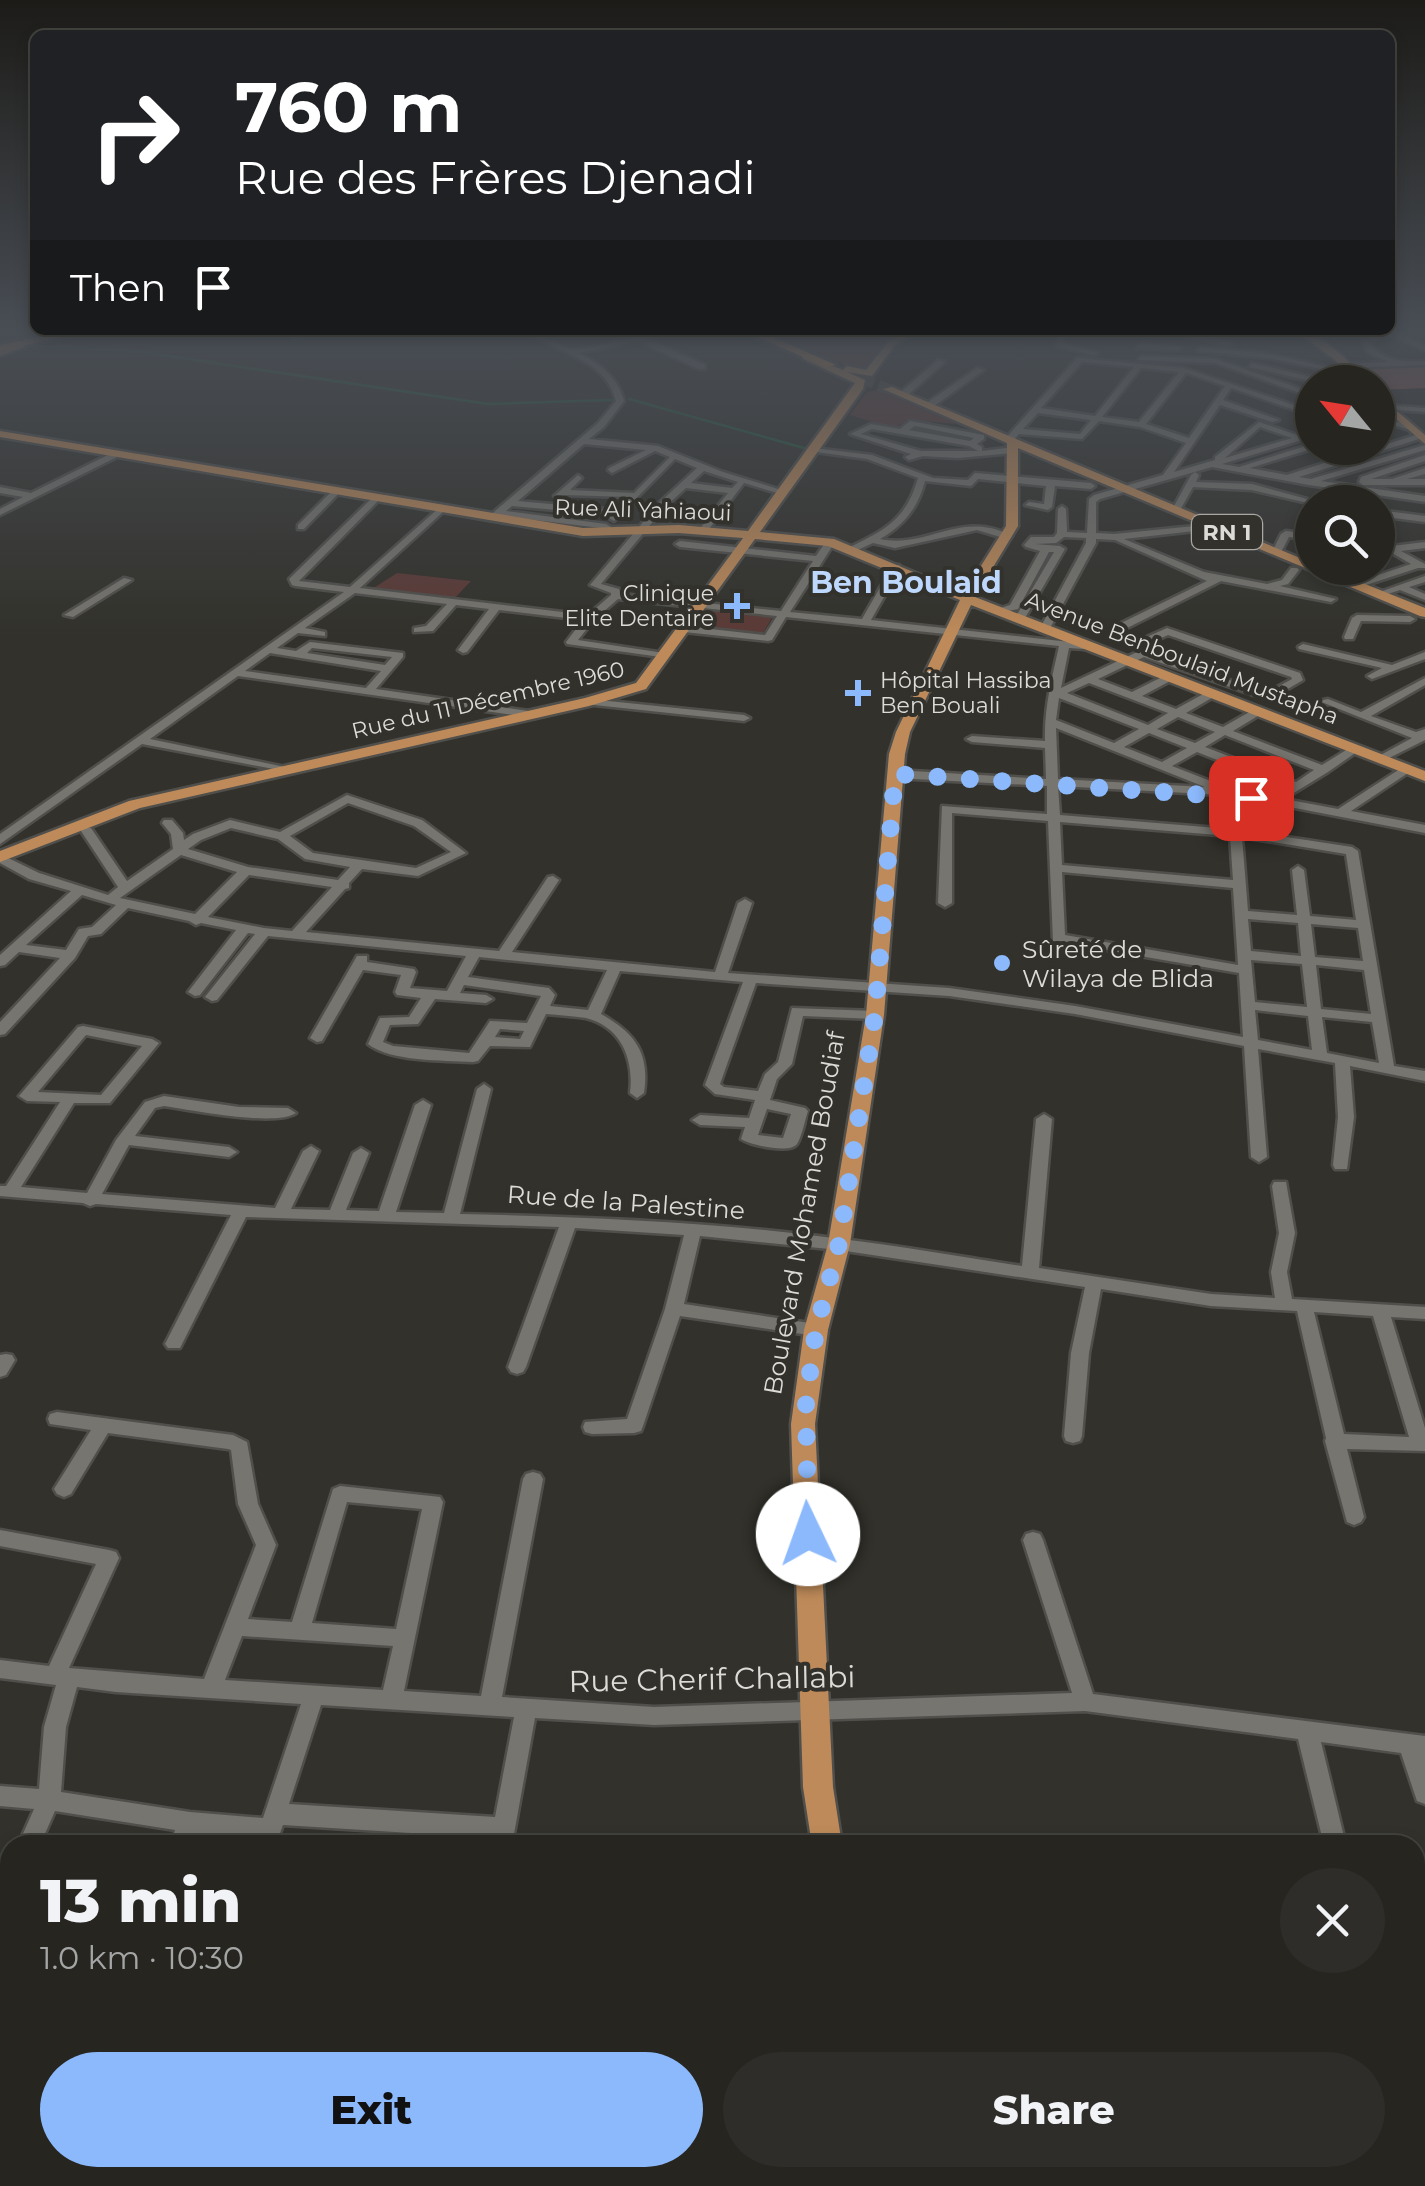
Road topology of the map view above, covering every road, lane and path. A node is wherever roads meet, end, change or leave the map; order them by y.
1 (0, 434) edge
2 (590, 434) edge
3 (827, 434) edge
4 (854, 434) edge
5 (907, 434) edge
6 (996, 434) edge
7 (1018, 434) edge
8 (1084, 434) edge
9 (1168, 434) edge
10 (1197, 434) edge
11 (1247, 434) edge
12 (1295, 435) edge
13 (1418, 436) edge
14 (582, 441) junction
15 (1013, 441) junction
16 (1191, 442) junction
17 (1280, 444) junction
18 (655, 448) junction
19 (1295, 449) edge
20 (816, 450) junction
21 (982, 450) junction
22 (1261, 450) junction
23 (1395, 450) edge
24 (1295, 451) edge
25 (918, 452) junction
26 (1402, 453) junction
27 (116, 454) junction
28 (1242, 455) junction
29 (1395, 455) edge
30 (1280, 456) junction
31 (671, 459) dead end
32 (1261, 462) junction
33 (1295, 462) edge
34 (1213, 463) junction
35 (622, 464) junction
36 (892, 464) junction
37 (1296, 465) edge
38 (1306, 465) edge
39 (1326, 465) edge
40 (1346, 465) edge
41 (1362, 465) edge
42 (1395, 465) edge
43 (1400, 466) junction
44 (702, 468) junction
45 (1198, 468) junction
46 (1316, 468) junction
47 (1238, 469) junction
48 (1423, 469) edge
49 (612, 470) dead end
50 (656, 473) junction
51 (1282, 473) junction
52 (1332, 474) junction
53 (1378, 474) junction
54 (1166, 477) junction
55 (578, 478) dead end
56 (922, 478) junction
57 (1014, 479) junction
58 (1090, 480) junction
59 (688, 482) junction
60 (1308, 482) junction
61 (1355, 482) junction
62 (1392, 482) junction
63 (1193, 484) junction
64 (1050, 487) junction
65 (0, 490) edge
66 (1126, 490) junction
67 (336, 492) junction
68 (562, 492) junction
69 (784, 492) junction
70 (722, 493) dead end
71 (633, 495) junction
72 (1108, 495) junction
73 (31, 496) junction
74 (1142, 496) junction
75 (598, 497) junction
76 (1295, 498) edge
77 (376, 499) junction
78 (1425, 499) edge
79 (1092, 501) junction
80 (511, 502) junction
81 (548, 505) junction
82 (1028, 506) dead end
83 (1062, 509) dead end
84 (440, 510) junction
85 (584, 510) junction
86 (1176, 510) junction
87 (0, 512) edge
88 (618, 513) junction
89 (495, 516) junction
90 (1395, 516) edge
91 (533, 518) junction
92 (1425, 520) edge
93 (1212, 526) junction
94 (301, 527) dead end
95 (567, 527) junction
96 (704, 528) junction
97 (640, 529) junction
98 (603, 530) junction
99 (1062, 534) junction
100 (752, 535) junction
101 (1295, 535) edge
102 (1008, 536) junction
103 (1114, 537) junction
104 (1098, 538) junction
105 (872, 540) junction
106 (830, 542) junction
107 (680, 544) dead end
108 (1425, 544) edge
109 (1046, 548) junction
110 (1395, 548) edge
111 (740, 550) junction
112 (851, 550) junction
113 (1277, 552) junction
114 (1395, 552) edge
115 (817, 559) junction
116 (1295, 559) edge
117 (1421, 566) edge
118 (896, 568) junction
119 (1294, 570) dead end
120 (1395, 573) edge
121 (1213, 577) junction
122 (1425, 579) edge
123 (128, 580) dead end
124 (1357, 585) edge
125 (1400, 587) junction
126 (1266, 588) junction
127 (351, 590) junction
128 (1379, 594) junction
129 (616, 596) junction
130 (1425, 596) edge
131 (968, 597) junction
132 (1331, 599) dead end
133 (452, 603) junction
134 (701, 606) junction
135 (495, 608) junction
136 (1360, 610) dead end
137 (1002, 611) junction
138 (1425, 613) edge
139 (69, 615) dead end
140 (782, 615) junction
141 (590, 618) junction
142 (1020, 618) junction
143 (1410, 619) junction
144 (1425, 621) edge
145 (864, 624) junction
146 (684, 629) junction
147 (1116, 629) dead end
148 (296, 630) junction
149 (418, 630) dead end
150 (1044, 630) junction
151 (322, 634) dead end
152 (951, 634) junction
153 (1349, 637) dead end
154 (1084, 646) junction
155 (1064, 647) junction
156 (1302, 647) dead end
157 (268, 650) junction
158 (464, 650) dead end
159 (1143, 652) junction
160 (298, 655) junction
161 (664, 656) junction
162 (1423, 657) edge
163 (1124, 661) junction
164 (1393, 668) junction
165 (388, 669) junction
166 (237, 673) junction
167 (1372, 676) dead end
168 (1168, 678) junction
169 (1089, 680) junction
170 (1425, 681) edge
171 (369, 691) junction
172 (1408, 691) junction
173 (1256, 693) junction
174 (1211, 694) junction
175 (1057, 696) junction
176 (1133, 696) junction
177 (1425, 697) edge
178 (1324, 701) dead end
179 (589, 702) junction
180 (1238, 705) junction
181 (1258, 712) junction
182 (1176, 713) junction
183 (536, 714) junction
184 (1362, 716) junction
185 (744, 718) dead end
186 (1050, 722) junction
187 (1148, 728) junction
188 (1224, 731) junction
189 (1422, 736) edge
190 (972, 739) dead end
191 (142, 741) junction
192 (1052, 746) junction
193 (1116, 748) junction
194 (1196, 748) junction
195 (1356, 749) junction
196 (1381, 759) junction
197 (1164, 766) junction
198 (1407, 769) junction
199 (285, 770) junction
200 (1324, 770) junction
201 (895, 774) junction
202 (1425, 776) edge
203 (1054, 781) junction
204 (1297, 787) junction
205 (1228, 792) junction
206 (1273, 802) junction
207 (1338, 814) junction
208 (1056, 816) junction
209 (168, 824) dead end
210 (1425, 829) edge
211 (87, 830) dead end
212 (1237, 833) junction
213 (282, 836) junction
214 (0, 840) edge
215 (179, 850) junction
216 (0, 857) edge
217 (359, 865) junction
218 (1057, 868) junction
219 (1298, 870) dead end
220 (246, 871) junction
221 (553, 880) dead end
222 (344, 885) junction
223 (1241, 885) junction
224 (125, 888) junction
225 (80, 890) junction
226 (118, 902) junction
227 (745, 903) dead end
228 (945, 903) dead end
229 (1243, 915) junction
230 (1303, 919) junction
231 (196, 922) junction
232 (1362, 924) junction
233 (244, 929) junction
234 (264, 932) junction
235 (295, 936) junction
236 (372, 943) junction
237 (16, 948) junction
238 (475, 953) junction
239 (70, 955) junction
240 (503, 956) junction
241 (1310, 960) junction
242 (0, 962) edge
243 (1245, 962) junction
244 (359, 965) junction
245 (616, 966) junction
246 (1370, 966) junction
247 (720, 976) junction
248 (751, 979) junction
249 (459, 980) junction
250 (878, 986) junction
251 (194, 992) dead end
252 (430, 996) junction
253 (452, 996) junction
254 (212, 997) dead end
255 (486, 999) dead end
256 (1247, 1005) junction
257 (541, 1009) junction
258 (1316, 1012) junction
259 (594, 1015) junction
260 (875, 1015) junction
261 (1380, 1019) junction
262 (0, 1032) edge
263 (316, 1038) dead end
264 (1248, 1044) junction
265 (1320, 1058) junction
266 (1342, 1062) junction
267 (1387, 1069) junction
268 (1425, 1076) edge
269 (484, 1089) dead end
270 (637, 1093) dead end
271 (68, 1100) junction
272 (763, 1100) junction
273 (423, 1104) dead end
274 (288, 1113) dead end
275 (1044, 1119) dead end
276 (700, 1120) dead end
277 (755, 1123) junction
278 (124, 1140) junction
279 (311, 1151) dead end
280 (229, 1152) dead end
281 (362, 1153) dead end
282 (1259, 1156) dead end
283 (1341, 1165) dead end
284 (1280, 1186) dead end
285 (5, 1192) edge
286 (90, 1201) junction
287 (242, 1211) junction
288 (280, 1214) junction
289 (336, 1214) junction
290 (386, 1216) junction
291 (451, 1217) junction
292 (570, 1222) junction
293 (693, 1230) junction
294 (839, 1244) junction
295 (1030, 1271) junction
296 (1094, 1283) junction
297 (1295, 1306) junction
298 (674, 1309) junction
299 (1380, 1311) junction
300 (1425, 1312) edge
301 (816, 1330) junction
302 (174, 1344) dead end
303 (518, 1367) dead end
304 (57, 1419) dead end
305 (102, 1426) junction
306 (592, 1427) dead end
307 (1073, 1436) dead end
308 (1334, 1442) junction
309 (534, 1479) dead end
310 (64, 1489) dead end
311 (1354, 1517) dead end
312 (0, 1538) edge
313 (1033, 1540) dead end
314 (238, 1628) junction
315 (299, 1631) junction
316 (406, 1638) junction
317 (0, 1669) edge
318 (61, 1678) junction
319 (212, 1686) junction
320 (314, 1694) junction
321 (392, 1699) junction
322 (1085, 1702) junction
323 (490, 1706) junction
324 (818, 1708) junction
325 (526, 1711) junction
326 (1307, 1730) junction
327 (1417, 1745) edge
328 (1425, 1794) edge
329 (0, 1796) edge
330 (49, 1800) junction
331 (275, 1814) junction
332 (190, 1822) junction
333 (33, 1835) edge
334 (185, 1835) edge
335 (492, 1835) edge
336 (502, 1835) edge
337 (826, 1835) edge
338 (1332, 1835) edge

1 - 27 main road, Rue Ali Yahiaoui
2 - 14 street
3 - 20 main road, Rue du 11 Décembre 1960
4 - 25 street
5 - 21 street
6 - 15 main road, RN 1
7 - 15 street
8 - 15 street
9 - 16 street
10 - 16 street
11 - 34 street
12 - 17 street
13 - 26 street
14 - 18 street
14 - 80 street
15 - 21 street
15 - 57 main road, Boulevard Mohamed Boudiaf
15 - 58 main road, RN 1
16 - 54 street
17 - 19 street
17 - 22 street
18 - 35 street
18 - 44 street
20 - 36 street
20 - 69 main road, Rue du 11 Décembre 1960
21 - 25 street
22 - 28 street
22 - 30 street
23 - 26 street
24 - 30 street
25 - 36 street
26 - 29 street
26 - 48 street
27 - 67 main road, Rue Ali Yahiaoui
27 - 73 street
28 - 32 street
28 - 34 street
30 - 32 street
30 - 33 street
31 - 50 street
32 - 47 street
32 - 51 street
34 - 45 street
34 - 47 street
35 - 49 street
35 - 50 street
36 - 56 street
37 - 51 street
38 - 46 street
39 - 46 street
40 - 52 street
41 - 53 street
42 - 43 street
43 - 48 street
43 - 53 street
44 - 59 street
44 - 69 street
45 - 54 street
45 - 63 street
46 - 51 street
46 - 52 street
47 - 51 street
48 - 62 street
50 - 59 street
50 - 71 street
51 - 60 street
52 - 60 street
53 - 61 street
53 - 62 street
54 - 66 street
55 - 68 street
56 - 57 street
56 - 105 street
57 - 64 street
57 - 102 main road, Boulevard Mohamed Boudiaf
58 - 64 street
58 - 66 main road, RN 1
58 - 79 street
59 - 96 street
59 - 97 street
60 - 61 street
60 - 78 street
61 - 62 street
63 - 76 street
63 - 86 street
64 - 82 street
65 - 73 street
66 - 72 street
66 - 74 main road, RN 1
66 - 79 street
67 - 77 main road, Rue Ali Yahiaoui
67 - 94 street
68 - 75 street
68 - 81 street
69 - 100 main road, Rue du 11 Décembre 1960
70 - 96 street
71 - 75 street
71 - 88 street
72 - 74 street
72 - 104 street
73 - 87 street
74 - 86 main road, RN 1
75 - 85 street
77 - 84 main road, Rue Ali Yahiaoui
77 - 127 street
79 - 104 street
80 - 81 street
80 - 89 street
81 - 85 street
81 - 91 street
83 - 99 street
84 - 89 main road, Rue Ali Yahiaoui
84 - 127 street
85 - 88 street
85 - 95 street
86 - 93 main road, RN 1
88 - 98 street
89 - 91 street
89 - 95 main road, Rue Ali Yahiaoui
90 - 92 street
91 - 95 street
93 - 103 street
93 - 113 main road, RN 1
95 - 98 main road, Rue Ali Yahiaoui
96 - 97 main road, Rue Ali Yahiaoui
96 - 100 main road, Rue Ali Yahiaoui
97 - 98 main road, Rue Ali Yahiaoui
97 - 129 street
99 - 104 street
99 - 109 street
100 - 106 main road, Avenue Benboulaid Mustapha
100 - 111 main road, Rue du 11 Décembre 1960
101 - 113 street
102 - 105 street
102 - 131 main road, Boulevard Mohamed Boudiaf
103 - 104 street
103 - 121 street
104 - 150 street
105 - 112 street
106 - 112 main road, Avenue Benboulaid Mustapha
106 - 115 street
107 - 111 street
108 - 110 street
109 - 137 street
109 - 142 street
111 - 115 street
111 - 134 main road, Rue du 11 Décembre 1960
112 - 118 main road, Avenue Benboulaid Mustapha
113 - 116 main road, RN 1
114 - 117 street
115 - 140 street
117 - 120 street
118 - 131 main road, Avenue Benboulaid Mustapha
118 - 145 street
119 - 126 street
121 - 126 street
121 - 147 street
122 - 125 street
123 - 139 street
124 - 128 main road, RN 1
125 - 128 street
125 - 130 street
126 - 132 street
127 - 133 street
127 - 148 street
128 - 138 main road, RN 1
129 - 134 street
129 - 141 street
131 - 137 main road, Avenue Benboulaid Mustapha
131 - 152 main road, Boulevard Mohamed Boudiaf
133 - 135 street
133 - 149 street
134 - 140 street
134 - 146 main road, Rue du 11 Décembre 1960
135 - 141 street
135 - 158 street
136 - 143 street
137 - 142 main road, Avenue Benboulaid Mustapha
140 - 145 street
140 - 146 street
141 - 161 street
142 - 150 main road, Avenue Benboulaid Mustapha
143 - 144 street
143 - 153 street
145 - 152 street
146 - 161 main road, Rue du 11 Décembre 1960
148 - 151 street
148 - 157 street
150 - 154 main road, Avenue Benboulaid Mustapha
152 - 155 street
152 - 201 main road, Boulevard Mohamed Boudiaf
154 - 155 street
154 - 163 main road, Avenue Benboulaid Mustapha
155 - 175 street
156 - 164 street
157 - 160 street
157 - 166 street
159 - 163 street
159 - 173 street
159 - 173 street
160 - 165 street
160 - 165 street
161 - 179 main road, Rue du 11 Décembre 1960
162 - 164 street
163 - 168 main road, Avenue Benboulaid Mustapha
163 - 169 street
164 - 167 street
165 - 171 street
166 - 171 street
166 - 191 street
168 - 174 main road, Avenue Benboulaid Mustapha
168 - 176 street
169 - 175 street
169 - 176 street
170 - 172 street
171 - 183 street
172 - 177 street
172 - 184 street
173 - 180 street
174 - 180 main road, Avenue Benboulaid Mustapha
174 - 182 street
175 - 186 street
175 - 187 street
176 - 182 street
178 - 184 street
179 - 183 main road, Rue du 11 Décembre 1960
179 - 185 street
180 - 181 main road, Avenue Benboulaid Mustapha
181 - 188 street
181 - 195 main road, Avenue Benboulaid Mustapha
182 - 187 street
182 - 188 street
183 - 199 main road, Rue du 11 Décembre 1960
184 - 189 street
186 - 192 street
186 - 193 street
187 - 193 street
187 - 194 street
188 - 194 street
188 - 200 street
189 - 196 street
190 - 192 street
191 - 199 street
191 - 214 street
192 - 203 street
193 - 197 street
194 - 197 street
194 - 204 street
195 - 196 main road, Avenue Benboulaid Mustapha
195 - 200 street
196 - 198 main road, Avenue Benboulaid Mustapha
197 - 205 street
198 - 202 main road, Avenue Benboulaid Mustapha
198 - 207 street
199 - 216 main road, Rue du 11 Décembre 1960
200 - 204 street
201 - 203 street
201 - 250 main road, Boulevard Mohamed Boudiaf
203 - 205 street
203 - 208 street
204 - 206 street
205 - 206 street
205 - 212 street
206 - 207 street
207 - 210 street
208 - 212 street
208 - 218 street
208 - 228 street
209 - 215 street
211 - 224 street
212 - 223 street
212 - 232 street
213 - 215 street
213 - 217 street
213 - 217 street
215 - 220 street
215 - 224 street
216 - 225 street
217 - 222 street
218 - 223 street
218 - 243 street
219 - 230 street
220 - 222 street
220 - 231 street
221 - 240 street
222 - 235 street
223 - 229 street
224 - 226 street
225 - 226 street
225 - 237 street
226 - 231 street
226 - 239 street
227 - 247 street
229 - 230 street
229 - 243 street
230 - 232 street
230 - 241 street
231 - 233 street
232 - 246 street
233 - 234 street
233 - 251 street
234 - 235 street
234 - 254 street
235 - 236 street
236 - 238 street
236 - 244 street
237 - 239 street
237 - 242 street
238 - 240 street
238 - 249 street
239 - 262 street
240 - 245 street
241 - 243 street
241 - 246 street
241 - 258 street
243 - 256 street
244 - 252 street
244 - 263 street
245 - 247 street
245 - 259 street
246 - 261 street
247 - 248 street
248 - 250 street
248 - 272 street
249 - 253 street
249 - 257 street
250 - 260 main road, Boulevard Mohamed Boudiaf
250 - 264 street
252 - 253 street
252 - 257 street
253 - 255 street
256 - 258 street
256 - 264 street
257 - 259 street
258 - 261 street
258 - 265 street
259 - 270 street
260 - 272 street
260 - 294 main road, Boulevard Mohamed Boudiaf
261 - 267 street
264 - 265 street
264 - 282 street
265 - 266 street
266 - 267 street
266 - 283 street
267 - 268 street
269 - 291 street
271 - 271 street
271 - 285 street
272 - 277 street
272 - 277 street
273 - 290 street
274 - 278 street
275 - 295 street
276 - 277 street
278 - 280 street
278 - 286 street
279 - 288 street
281 - 289 street
284 - 297 street
285 - 286 street, Rue de la Palestine
286 - 287 street, Rue de la Palestine
287 - 288 street, Rue de la Palestine
287 - 302 street
288 - 289 street, Rue de la Palestine
289 - 290 street, Rue de la Palestine
290 - 291 street, Rue de la Palestine
291 - 292 street, Rue de la Palestine
292 - 293 street, Rue de la Palestine
292 - 303 street
293 - 294 street, Rue de la Palestine
293 - 298 street
294 - 295 street, Rue de la Palestine
294 - 301 main road, Boulevard Mohamed Boudiaf
295 - 296 street, Rue de la Palestine
296 - 297 street, Rue de la Palestine
296 - 307 street
297 - 299 street, Rue de la Palestine
297 - 308 street
298 - 301 street
298 - 306 street
299 - 300 street, Rue de la Palestine
299 - 308 street
301 - 324 main road, Boulevard Mohamed Boudiaf
304 - 305 street
305 - 310 street
305 - 314 street
308 - 311 street
309 - 323 street
312 - 318 street
313 - 322 street
314 - 315 street
314 - 319 street
315 - 316 street
315 - 316 street
316 - 321 street
317 - 318 street, Rue Cherif Challabi
318 - 319 street, Rue Cherif Challabi
318 - 330 street
319 - 320 street, Rue Cherif Challabi
320 - 321 street, Rue Cherif Challabi
320 - 331 street
321 - 323 street, Rue Cherif Challabi
322 - 324 street, Rue Cherif Challabi
322 - 326 street, Rue Cherif Challabi
323 - 325 street, Rue Cherif Challabi
324 - 325 street, Rue Cherif Challabi
324 - 337 main road, Boulevard Mohamed Boudiaf
325 - 336 street
326 - 327 street, Rue Cherif Challabi
326 - 338 street
327 - 328 street
329 - 330 street
330 - 332 street
330 - 333 street
331 - 332 street
331 - 335 street
332 - 334 street

